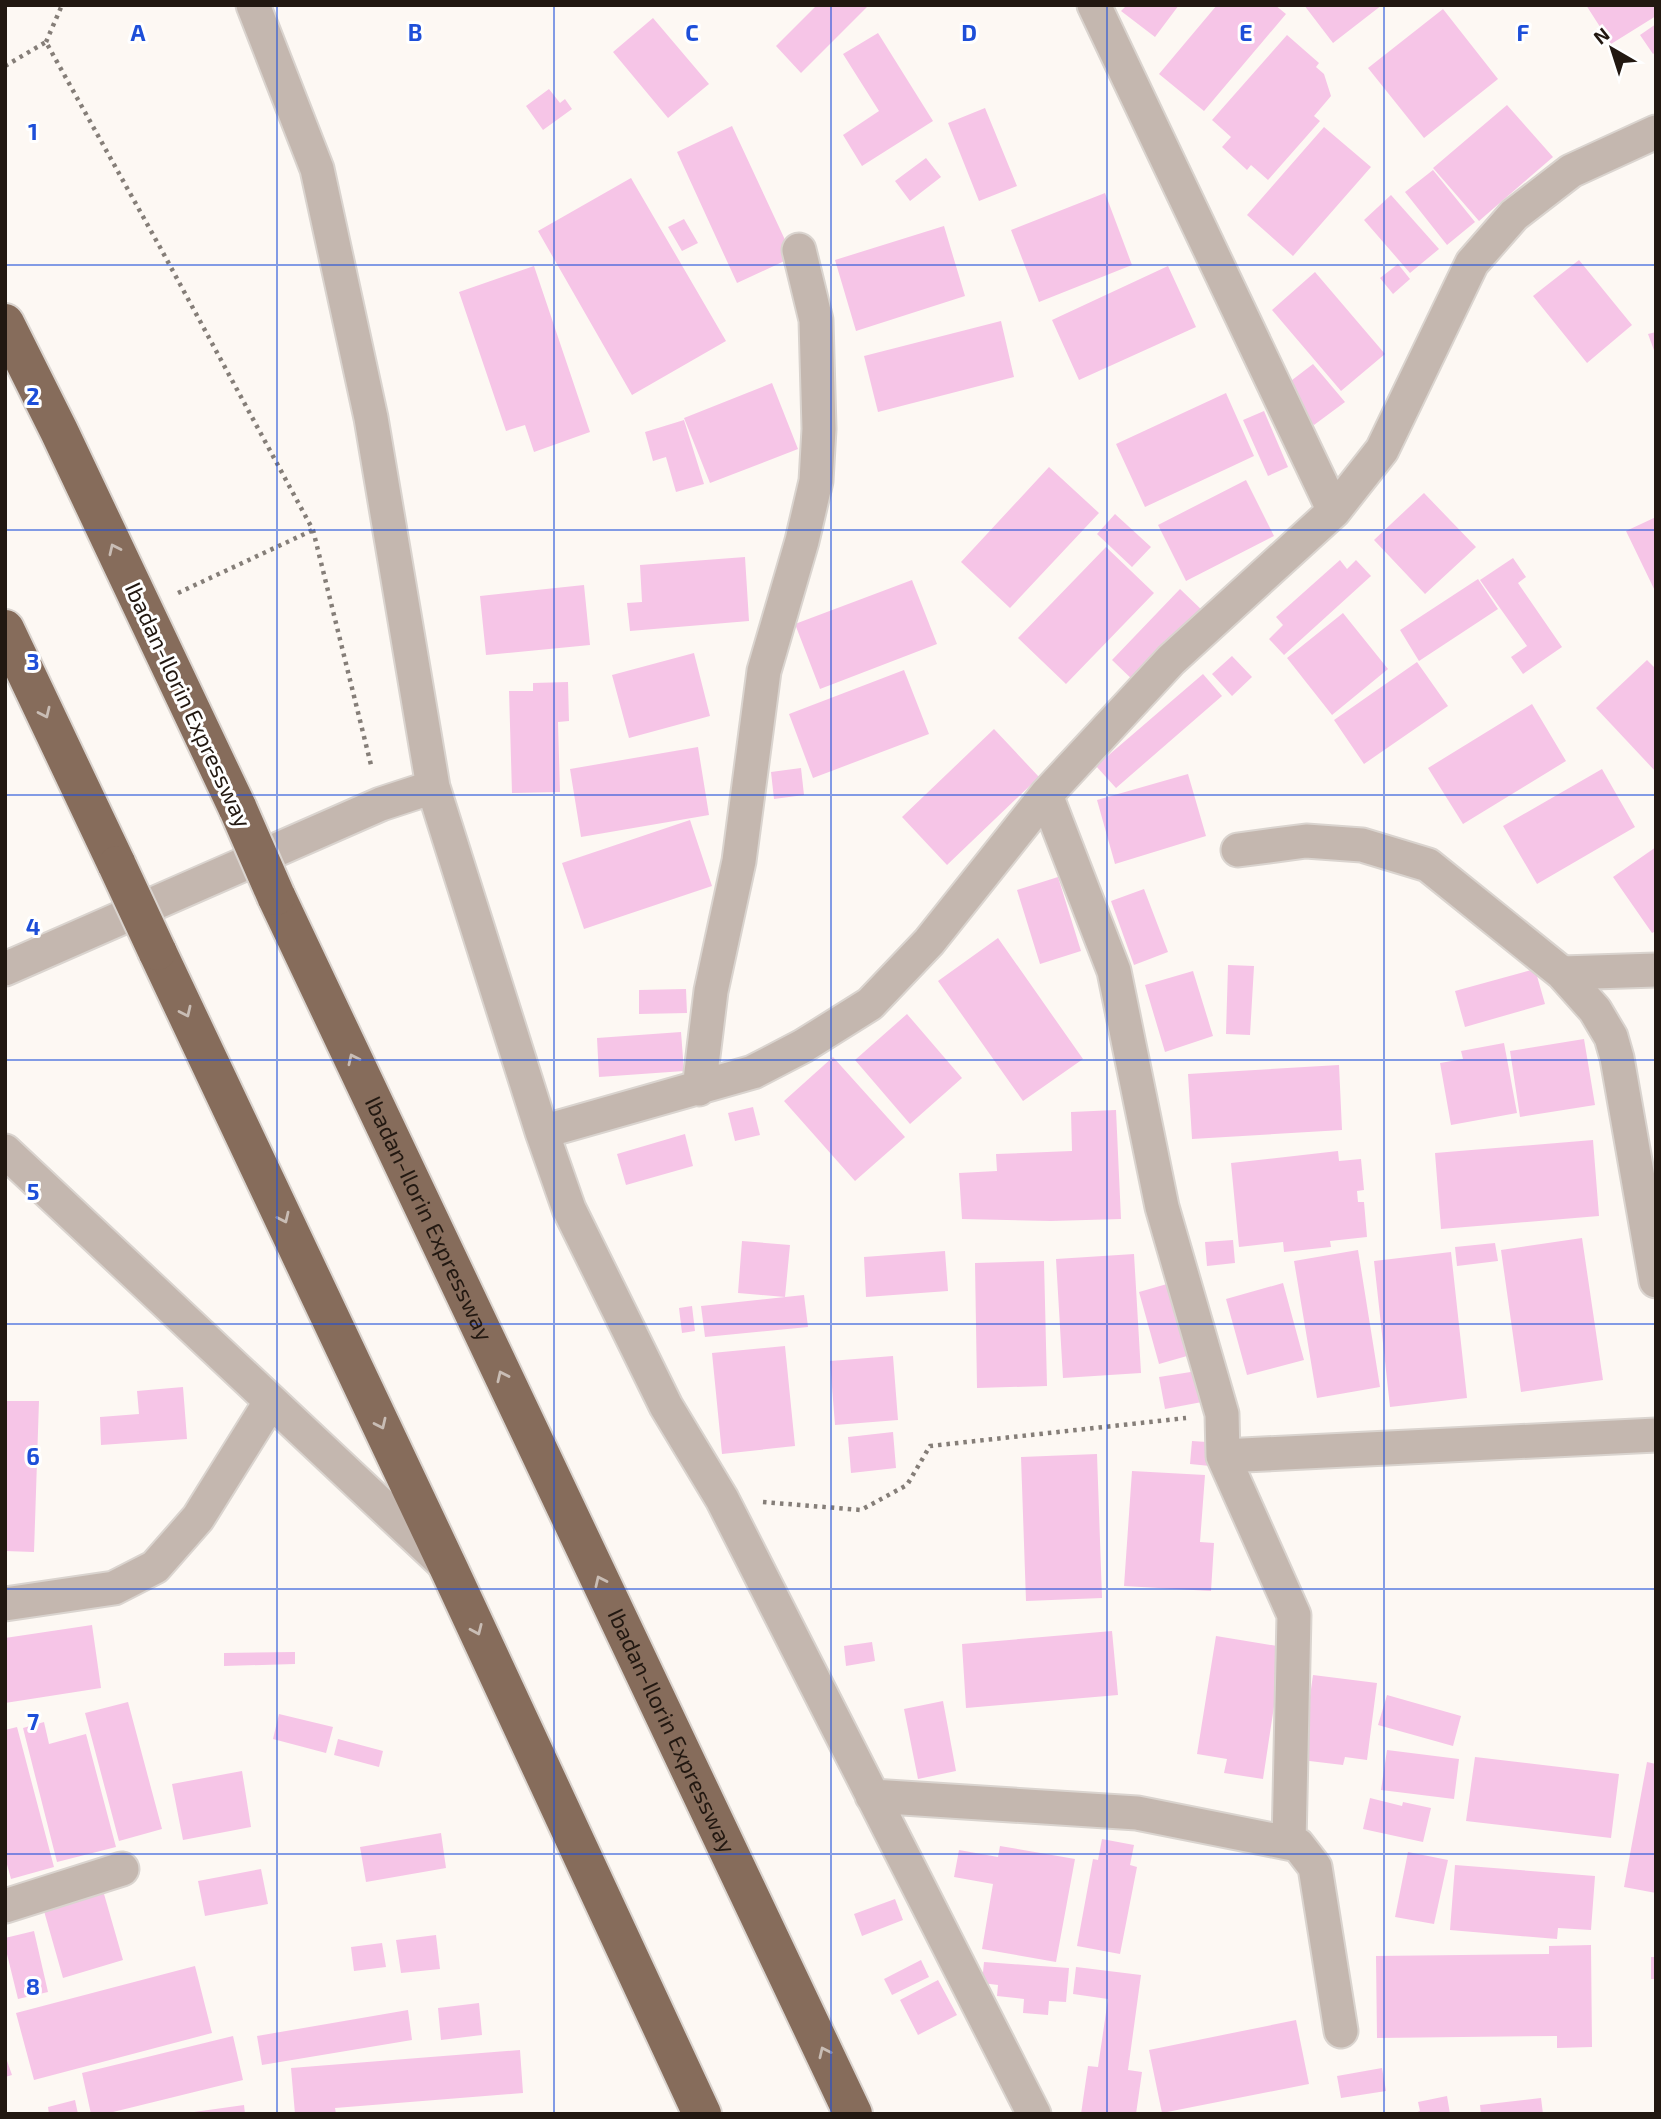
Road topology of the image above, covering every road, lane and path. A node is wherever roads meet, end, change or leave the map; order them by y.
1 (62, 5) edge
2 (253, 5) edge
3 (1094, 5) edge
4 (46, 42) junction
5 (5, 66) edge
6 (1656, 132) edge
7 (799, 250) dead end
8 (5, 323) edge
9 (1334, 511) junction
10 (313, 530) junction
11 (142, 610) junction
12 (5, 629) edge
13 (433, 787) junction
14 (1046, 795) junction
15 (381, 804) junction
16 (1238, 850) dead end
17 (5, 969) edge
18 (1656, 970) edge
19 (1562, 973) junction
20 (699, 1089) junction
21 (542, 1132) junction
22 (5, 1151) edge
23 (1656, 1281) edge
24 (271, 1401) junction
25 (1222, 1414) junction
26 (1656, 1435) edge
27 (1223, 1456) junction
28 (722, 1499) junction
29 (449, 1569) junction
30 (5, 1604) edge
31 (872, 1796) junction
32 (1289, 1843) junction
33 (122, 1869) dead end
34 (5, 1906) edge
35 (1341, 2031) dead end
36 (702, 2114) edge
37 (853, 2114) edge
38 (1034, 2114) edge

1 - 4 path
2 - 13 street
3 - 9 street
4 - 5 path
4 - 10 path
6 - 9 street
7 - 20 street
11 -> 8 highway, Ibadan-Ilorin Expressway
9 - 14 street
10 - 11 path
10 - 15 path
37 -> 11 highway, Ibadan-Ilorin Expressway, bridge
12 -> 29 highway, bridge
13 - 15 street
13 - 21 street
14 - 20 street
14 - 25 street
15 - 17 street
16 - 19 street
18 - 19 street
19 - 23 street
20 - 21 street
21 - 28 street
22 - 24 street
24 - 29 street
24 - 30 street
25 - 27 street
25 - 28 path
26 - 27 street
27 - 32 street
28 - 31 street
29 -> 36 highway
31 - 32 street
31 - 38 street
32 - 35 street
33 - 34 street

